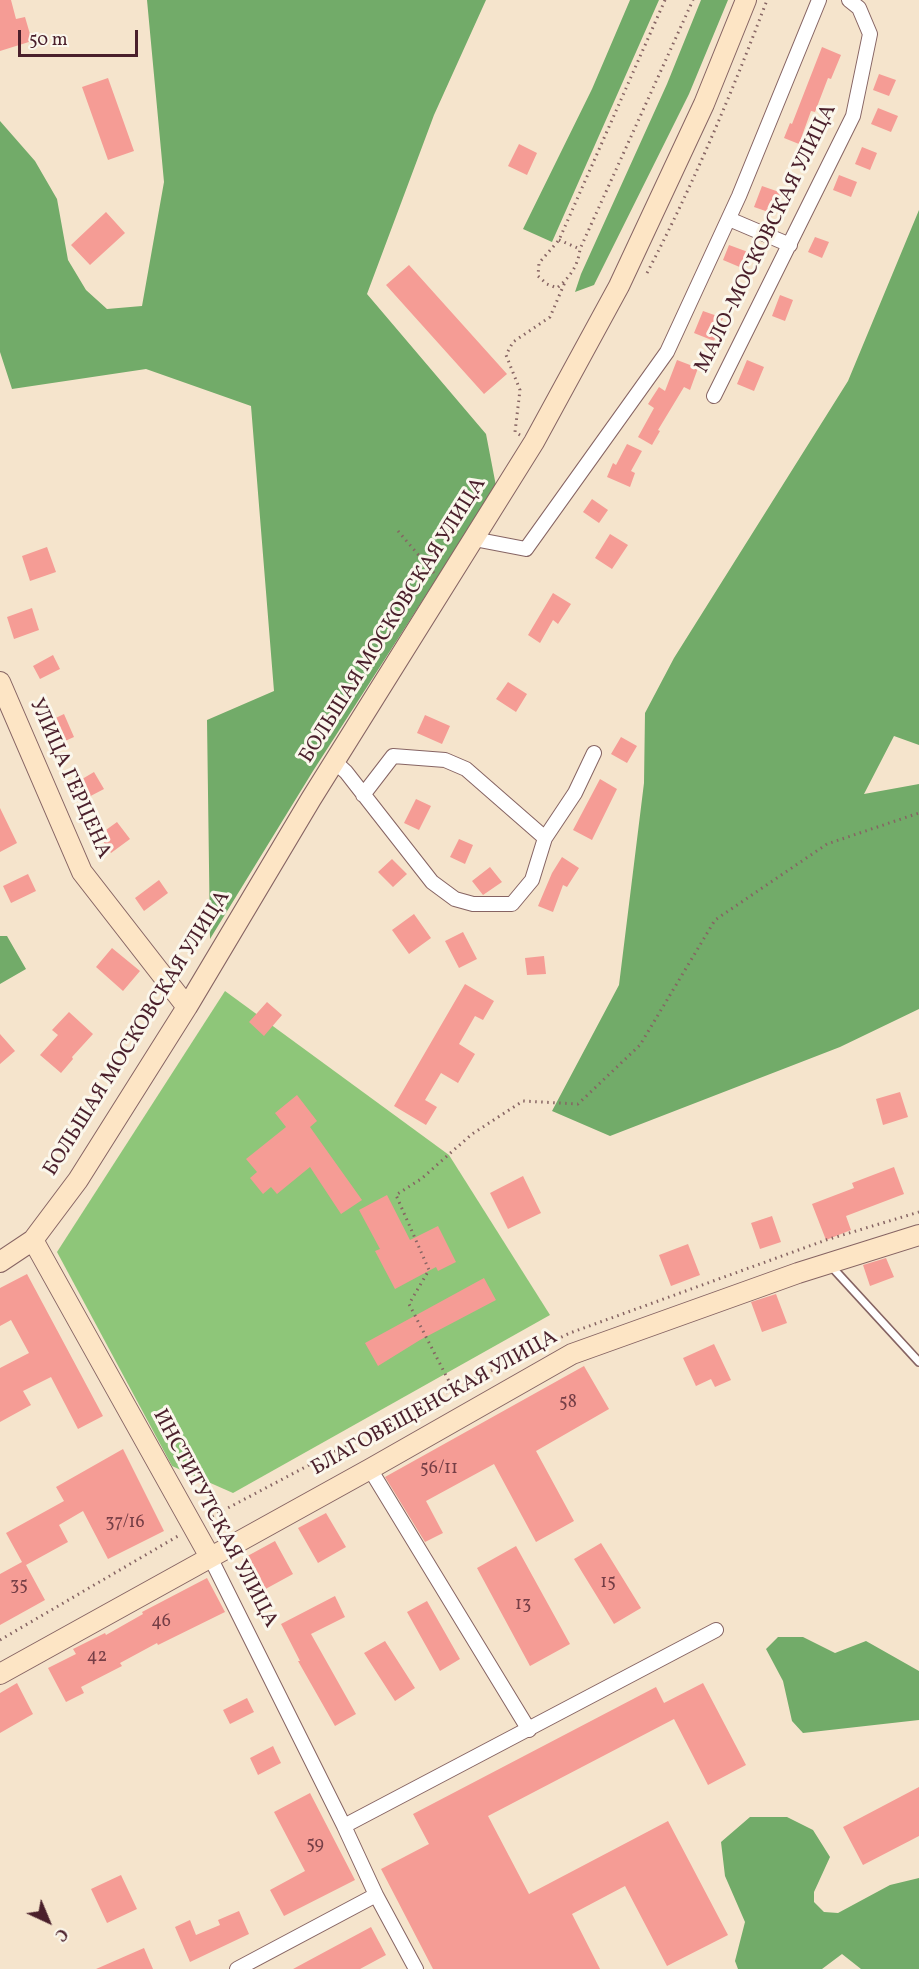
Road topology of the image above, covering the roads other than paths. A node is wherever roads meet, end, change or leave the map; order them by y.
1 (746, 0) edge
2 (819, 0) edge
3 (849, 0) edge
4 (729, 219) junction
5 (790, 245) junction
6 (714, 396) dead end
7 (474, 539) junction
8 (0, 682) edge
9 (594, 753) dead end
10 (335, 762) junction
11 (363, 795) junction
12 (545, 838) junction
13 (187, 1007) junction
14 (919, 1235) edge
15 (33, 1240) junction
16 (0, 1262) edge
17 (829, 1263) junction
18 (919, 1362) edge
19 (370, 1469) junction
20 (210, 1557) junction
21 (716, 1630) dead end
22 (0, 1674) edge
23 (529, 1730) junction
24 (344, 1826) junction
25 (376, 1895) junction
26 (259, 1964) edge
27 (237, 1969) edge
28 (416, 1969) edge

1 - 7 main road, БОЛЬШАЯ МОСКОВСКАЯ УЛИЦА
2 - 4 street
3 - 5 street, МАЛО-МОСКОВСКАЯ УЛИЦА
4 - 5 street
4 - 7 street
5 - 6 street, МАЛО-МОСКОВСКАЯ УЛИЦА
7 - 10 main road, БОЛЬШАЯ МОСКОВСКАЯ УЛИЦА
8 - 13 main road, УЛИЦА ГЕРЦЕНА
9 - 12 street
10 - 11 street
10 - 13 main road, БОЛЬШАЯ МОСКОВСКАЯ УЛИЦА
11 - 12 street
11 - 12 street
13 - 15 main road, БОЛЬШАЯ МОСКОВСКАЯ УЛИЦА
14 - 17 main road, БЛАГОВЕЩЕНСКАЯ УЛИЦА
15 - 16 main road, БОЛЬШАЯ МОСКОВСКАЯ УЛИЦА
15 - 20 main road, ИНСТИТУТСКАЯ УЛИЦА
17 - 18 lane
17 - 19 main road, БЛАГОВЕЩЕНСКАЯ УЛИЦА
19 - 20 main road, БЛАГОВЕЩЕНСКАЯ УЛИЦА
19 - 23 street
20 - 22 main road, БЛАГОВЕЩЕНСКАЯ УЛИЦА
20 - 24 street, ИНСТИТУТСКАЯ УЛИЦА
21 - 23 street
23 - 24 street
24 - 25 street, ИНСТИТУТСКАЯ УЛИЦА
25 - 26 street
25 - 28 street, ИНСТИТУТСКАЯ УЛИЦА
26 - 27 street

